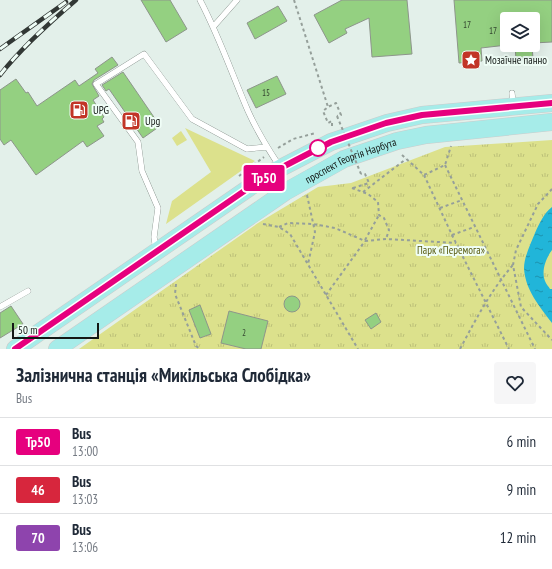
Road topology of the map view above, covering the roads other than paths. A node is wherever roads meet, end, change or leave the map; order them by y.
1 (200, 0) edge
2 (237, 0) edge
3 (214, 26) junction
4 (552, 103) edge
5 (552, 122) edge
6 (267, 148) junction
7 (280, 168) junction
8 (156, 252) junction
9 (28, 291) dead end
10 (0, 307) edge
11 (15, 349) edge
12 (57, 349) edge

1 - 3 lane
2 - 3 lane
3 - 6 lane
4 - 7 main road, проспект Георгія Нарбута
5 - 12 main road, проспект Георгія Нарбута
6 - 7 lane
6 - 8 lane
7 - 8 main road, проспект Георгія Нарбута
8 - 11 main road, проспект Георгія Нарбута
9 - 10 lane

